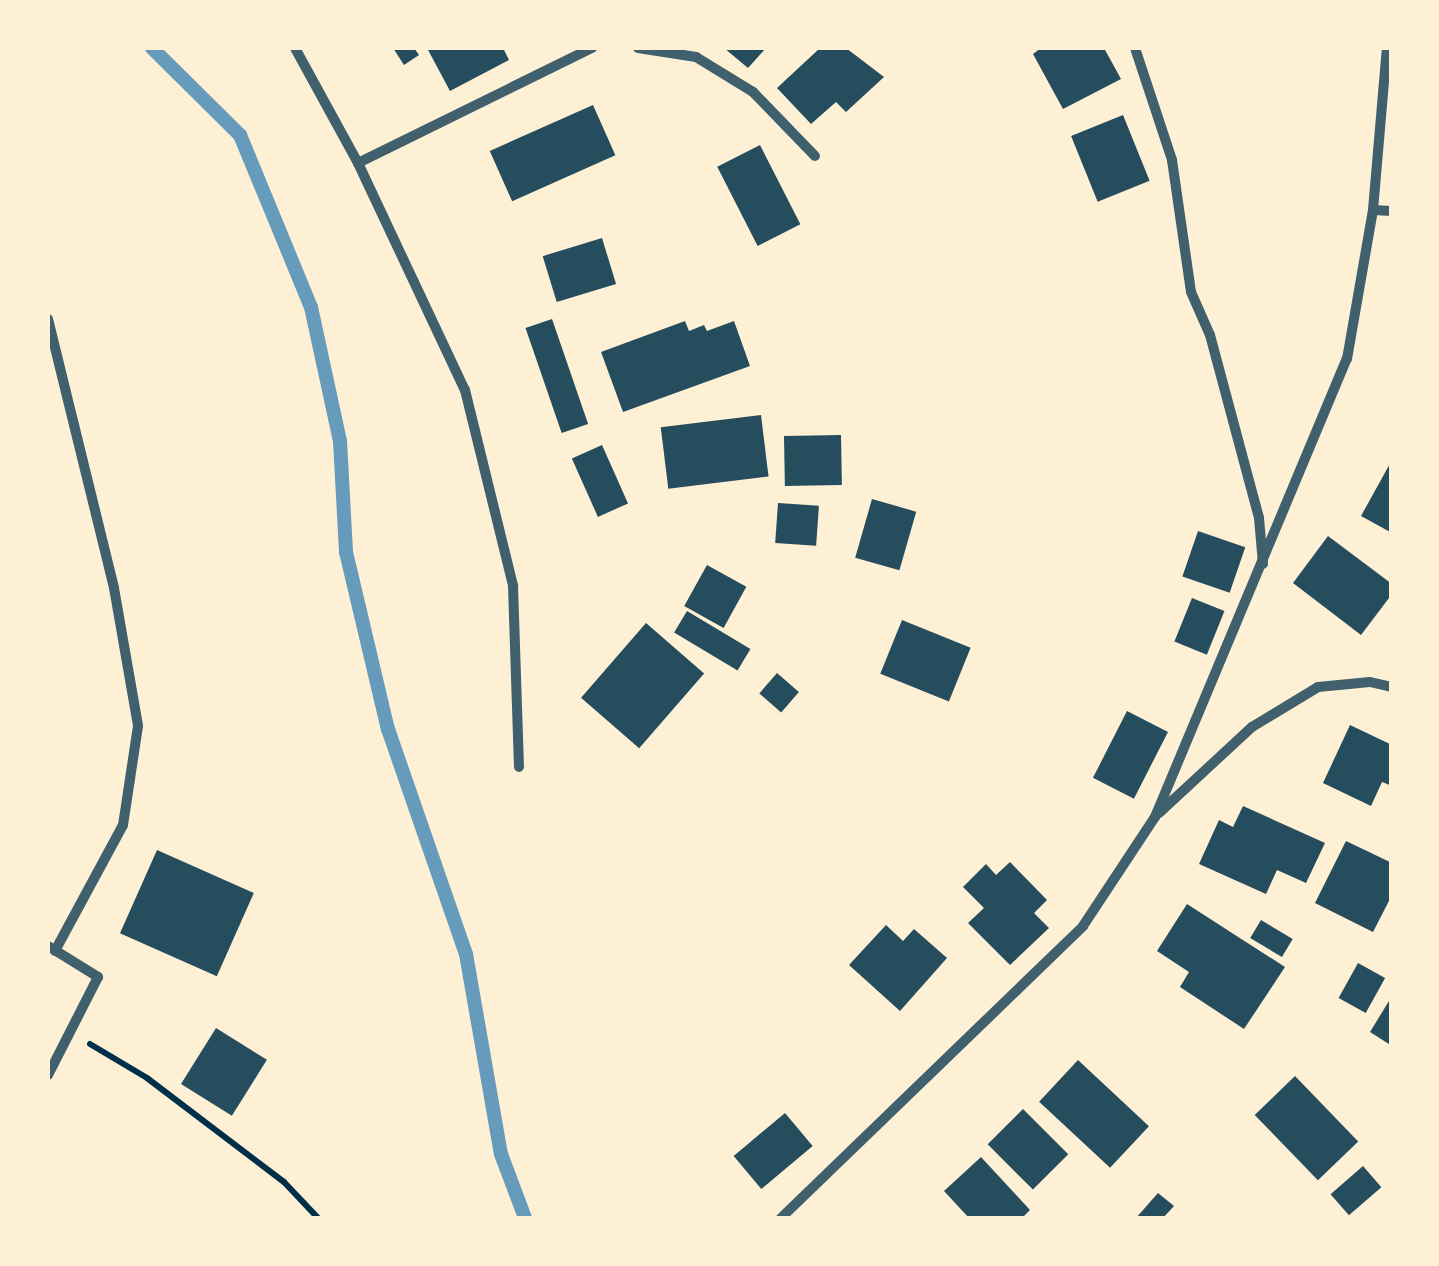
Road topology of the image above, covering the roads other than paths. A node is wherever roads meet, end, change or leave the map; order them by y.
1 (294, 48) edge
2 (592, 48) edge
3 (638, 48) edge
4 (1135, 48) edge
5 (1388, 48) edge
6 (816, 156) dead end
7 (358, 162) junction
8 (1373, 210) junction
9 (1392, 211) edge
10 (48, 319) edge
11 (1264, 570) junction
12 (1392, 687) edge
13 (519, 767) dead end
14 (1154, 817) junction
15 (51, 948) edge
16 (48, 1075) edge
17 (780, 1218) edge

1 - 7 street
2 - 7 street
3 - 6 street
4 - 11 street
5 - 8 street
7 - 13 street
8 - 9 street
8 - 11 street
10 - 15 street
11 - 14 street
12 - 14 street
14 - 17 street
15 - 16 street

